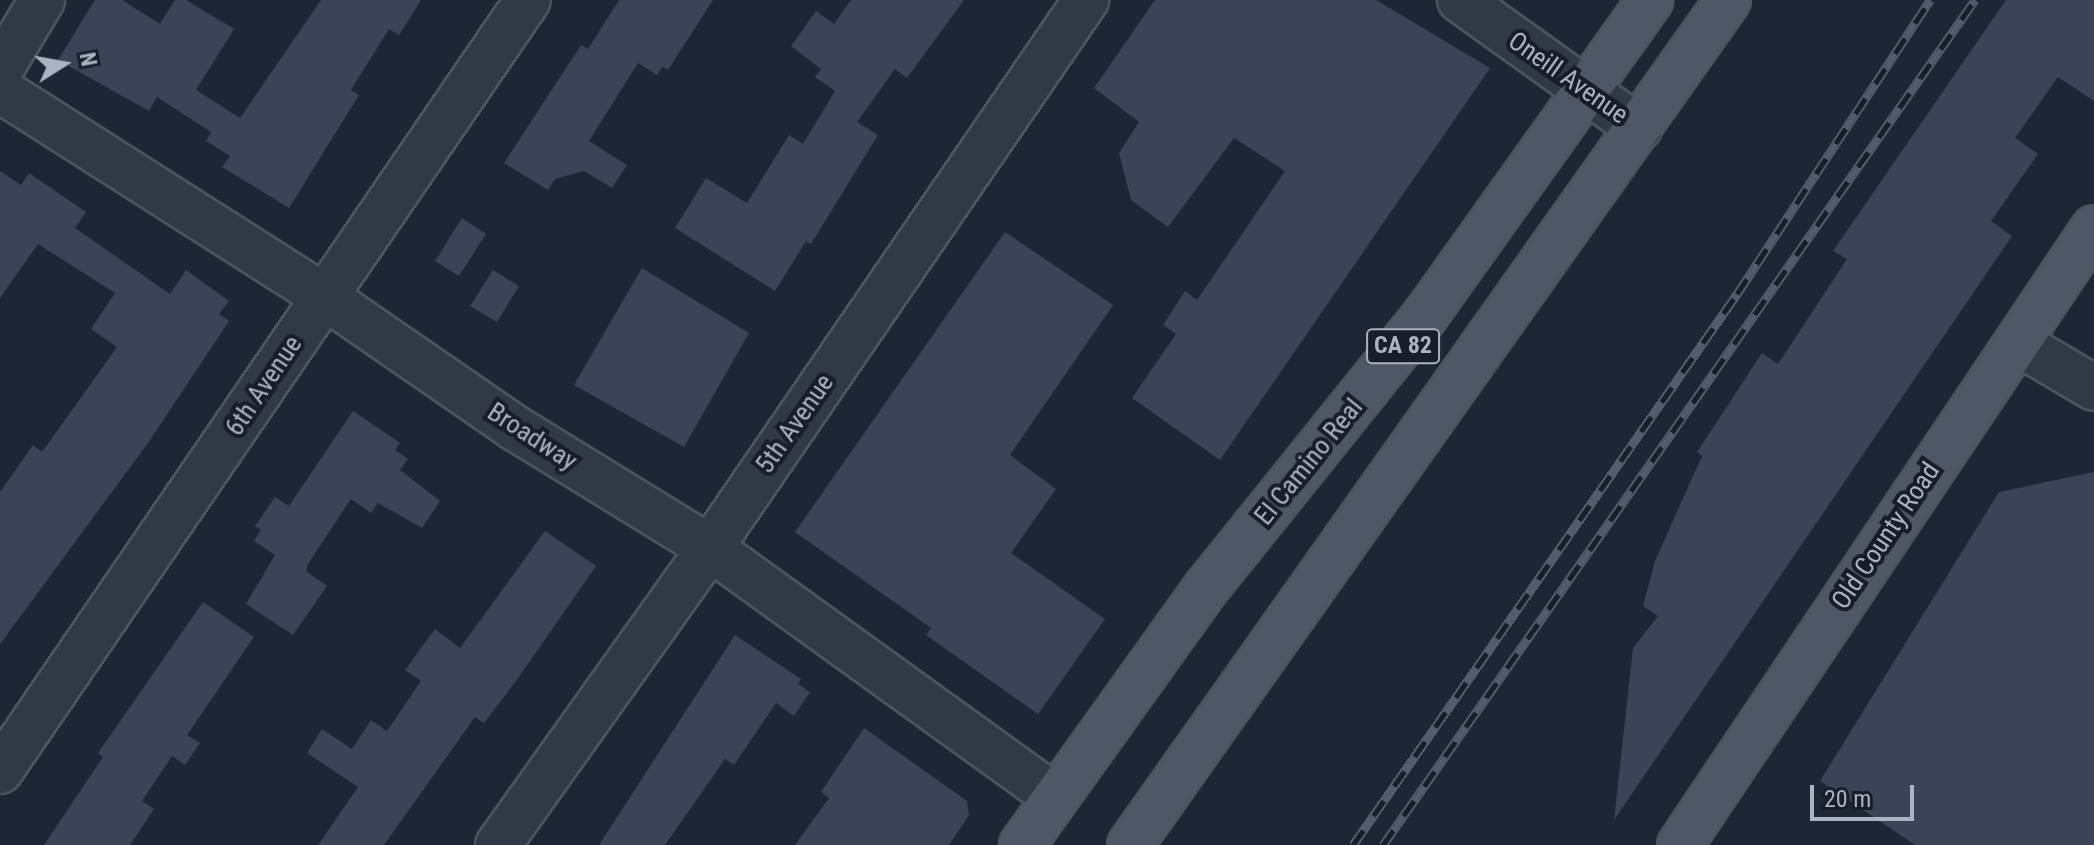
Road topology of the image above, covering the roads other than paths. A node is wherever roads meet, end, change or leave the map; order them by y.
1 (42, 0) edge
2 (528, 0) edge
3 (1086, 0) edge
4 (1460, 0) edge
5 (1650, 0) edge
6 (1728, 0) edge
7 (0, 70) edge
8 (0, 90) edge
9 (1584, 93) junction
10 (1639, 128) junction
11 (2094, 228) edge
12 (325, 297) junction
13 (2018, 343) junction
14 (2094, 388) edge
15 (710, 548) junction
16 (0, 771) edge
17 (1055, 797) junction
18 (498, 845) edge
19 (1022, 845) edge
20 (1130, 845) edge
21 (1680, 845) edge

1 - 7 street
2 - 12 street, 6th Avenue
3 - 15 street, 5th Avenue
4 - 9 street, Oneill Avenue
5 - 9 main road, El Camino Real / CA 82
6 - 10 main road, CA 82
8 - 12 street, Broadway
9 - 10 street, Oneill Avenue
9 - 17 main road, El Camino Real / CA 82
10 - 20 main road, CA 82
11 - 13 main road, Old County Road
12 - 15 street, Broadway
12 - 16 street, 6th Avenue
13 - 14 street
13 - 21 main road, Old County Road
15 - 17 street, Broadway
15 - 18 street, 5th Avenue
17 - 19 main road, El Camino Real / CA 82

